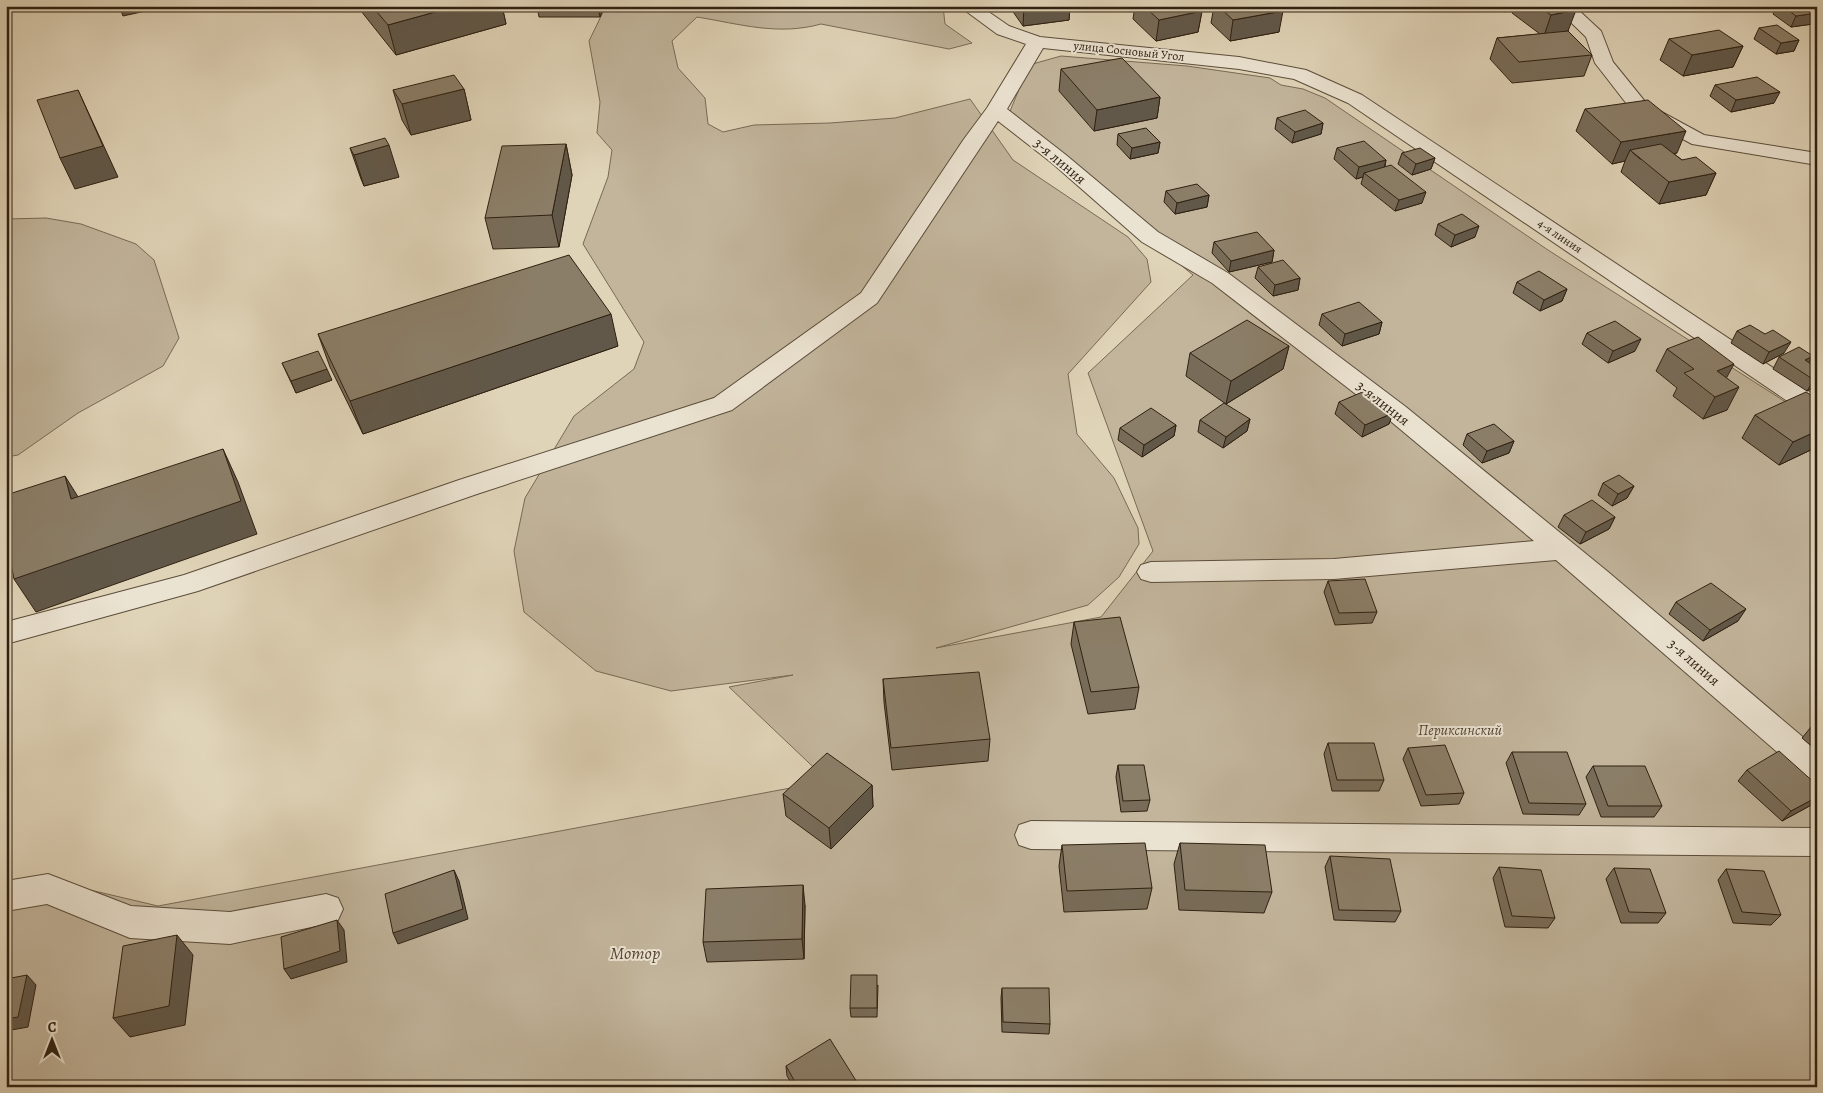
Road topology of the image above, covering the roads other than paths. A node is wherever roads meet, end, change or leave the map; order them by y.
1 (968, 6) edge
2 (1563, 6) edge
3 (1037, 42) junction
4 (1299, 74) joint
5 (996, 110) junction
6 (1029, 136) junction
7 (974, 139) junction
8 (1817, 158) edge
9 (1817, 409) edge
10 (1562, 549) junction
11 (1150, 572) dead end
12 (6, 633) edge
13 (1817, 768) edge
14 (1031, 835) dead end
15 (1817, 842) edge
16 (6, 896) edge
17 (326, 909) dead end

1 - 3 street, улица Сосновый Угол
2 - 8 street
3 - 4 street, улица Сосновый Угол
3 - 5 street
4 - 9 street, 4-я линия
5 - 6 street, 3-я линия
5 - 7 street
6 - 7 street
6 - 10 street, 3-я линия
7 - 12 street
10 - 11 street
10 - 13 street, 3-я линия
14 - 15 street
16 - 17 street

